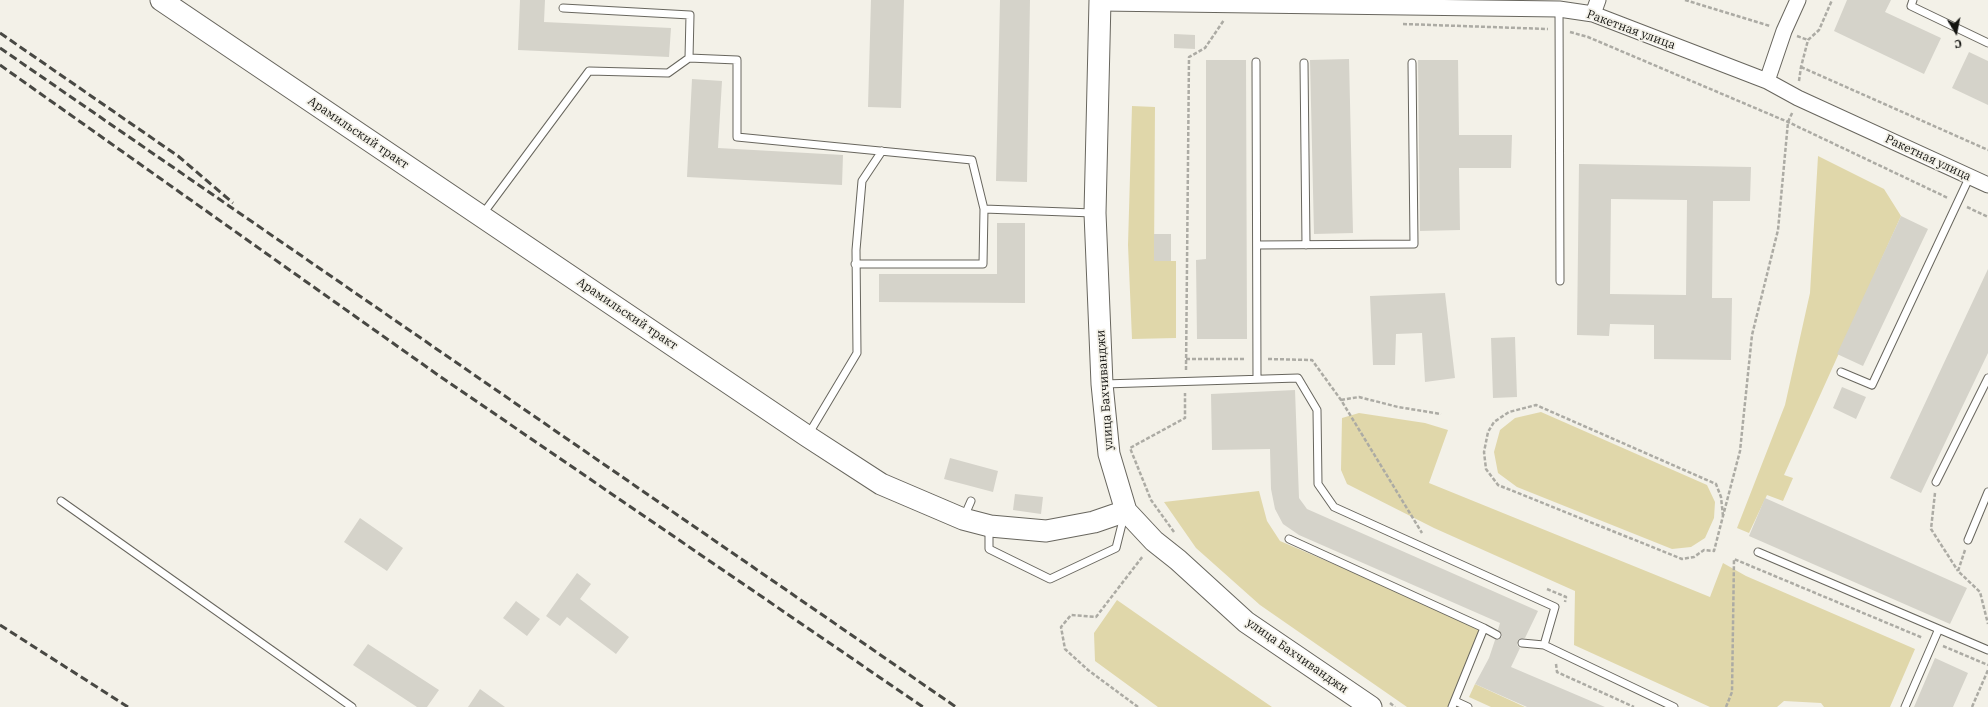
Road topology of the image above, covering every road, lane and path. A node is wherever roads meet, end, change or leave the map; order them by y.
1 (161, 0) edge
2 (1598, 0) edge
3 (1686, 0) edge
4 (1798, 0) edge
5 (1832, 0) edge
6 (1913, 0) edge
7 (1100, 1) edge
8 (563, 8) dead end
9 (1559, 9) junction
10 (1593, 14) junction
11 (1232, 19) dead end
12 (1400, 24) dead end
13 (1559, 29) junction
14 (1784, 31) junction
15 (1808, 40) junction
16 (1988, 43) edge
17 (689, 58) junction
18 (1256, 62) dead end
19 (1304, 63) dead end
20 (1412, 63) dead end
21 (1800, 67) junction
22 (1767, 81) junction
23 (1798, 98) junction
24 (1788, 122) junction
25 (1988, 150) edge
26 (882, 151) junction
27 (1970, 176) junction
28 (1988, 185) edge
29 (1958, 203) junction
30 (984, 209) junction
31 (1096, 213) junction
32 (482, 216) junction
33 (1988, 217) edge
34 (1257, 245) junction
35 (1306, 245) junction
36 (855, 264) junction
37 (1560, 281) dead end
38 (1186, 359) junction
39 (1257, 359) junction
40 (1841, 372) dead end
41 (1988, 378) edge
42 (1257, 379) junction
43 (1185, 382) junction
44 (1102, 384) junction
45 (1341, 400) junction
46 (1441, 414) dead end
47 (807, 436) junction
48 (1936, 482) joint
49 (1988, 492) edge
50 (61, 501) dead end
51 (1126, 511) junction
52 (1724, 516) junction
53 (1166, 520) junction
54 (990, 526) junction
55 (1175, 533) dead end
56 (1424, 536) dead end
57 (1290, 539) dead end
58 (1968, 540) joint
59 (1154, 541) junction
60 (1758, 552) dead end
61 (1958, 571) junction
62 (1545, 588) dead end
63 (1565, 605) dead end
64 (1988, 624) edge
65 (1484, 628) junction
66 (1938, 631) junction
67 (1497, 635) dead end
68 (1933, 642) junction
69 (1522, 643) dead end
70 (1544, 645) junction
71 (1554, 650) junction
72 (1988, 650) edge
73 (1988, 665) edge
74 (1988, 670) edge
75 (1453, 704) edge
76 (1380, 705) edge
77 (352, 707) edge
78 (1138, 707) edge
79 (1395, 707) edge
80 (1468, 707) edge
81 (1634, 707) edge
82 (1674, 707) edge
83 (1726, 707) edge
84 (1905, 707) edge
85 (1972, 707) edge

1 - 32 main road, Арамильский тракт
2 - 10 street
3 - 14 path
4 - 14 street
5 - 15 path
6 - 16 lane
7 - 9 street, Ракетная улица
7 - 31 main road, улица Бахчиванджи
8 - 17 lane
9 - 10 street, Ракетная улица
9 - 13 lane
10 - 22 street, Ракетная улица
11 - 38 path
12 - 13 path
13 - 24 path
13 - 37 lane
14 - 15 path
14 - 22 street
15 - 21 path
17 - 26 lane
17 - 32 lane
18 - 34 lane
19 - 35 lane
20 - 35 lane
21 - 23 path
21 - 25 path
22 - 23 street, Ракетная улица
23 - 24 path
23 - 27 street, Ракетная улица
24 - 29 path
24 - 52 path
26 - 30 lane
26 - 36 lane
27 - 28 street, Ракетная улица
27 - 29 lane
29 - 33 path
29 - 40 lane
30 - 31 lane
30 - 36 lane
31 - 44 main road, улица Бахчиванджи
32 - 47 main road, Арамильский тракт
34 - 35 lane
34 - 39 lane
36 - 47 lane
38 - 39 path
38 - 43 path
39 - 42 lane
39 - 45 path
41 - 48 lane
42 - 43 lane
42 - 70 lane
43 - 44 lane
43 - 53 path
44 - 51 main road, улица Бахчиванджи
45 - 46 path
45 - 56 path
47 - 54 main road, Арамильский тракт
48 - 61 path
49 - 58 lane
50 - 77 lane
51 - 54 main road, Арамильский тракт
51 - 54 lane
51 - 59 main road, улица Бахчиванджи
52 - 52 path
53 - 55 path
53 - 59 path
57 - 65 lane
58 - 61 path
59 - 76 main road, улица Бахчиванджи
59 - 78 path
60 - 66 lane
61 - 64 path
62 - 63 path
65 - 67 lane
65 - 75 lane
66 - 68 lane
66 - 72 lane
68 - 73 path
68 - 83 path
68 - 84 lane
69 - 70 lane
70 - 71 lane
71 - 81 path
71 - 82 lane
74 - 85 path
75 - 80 lane
76 - 79 path

